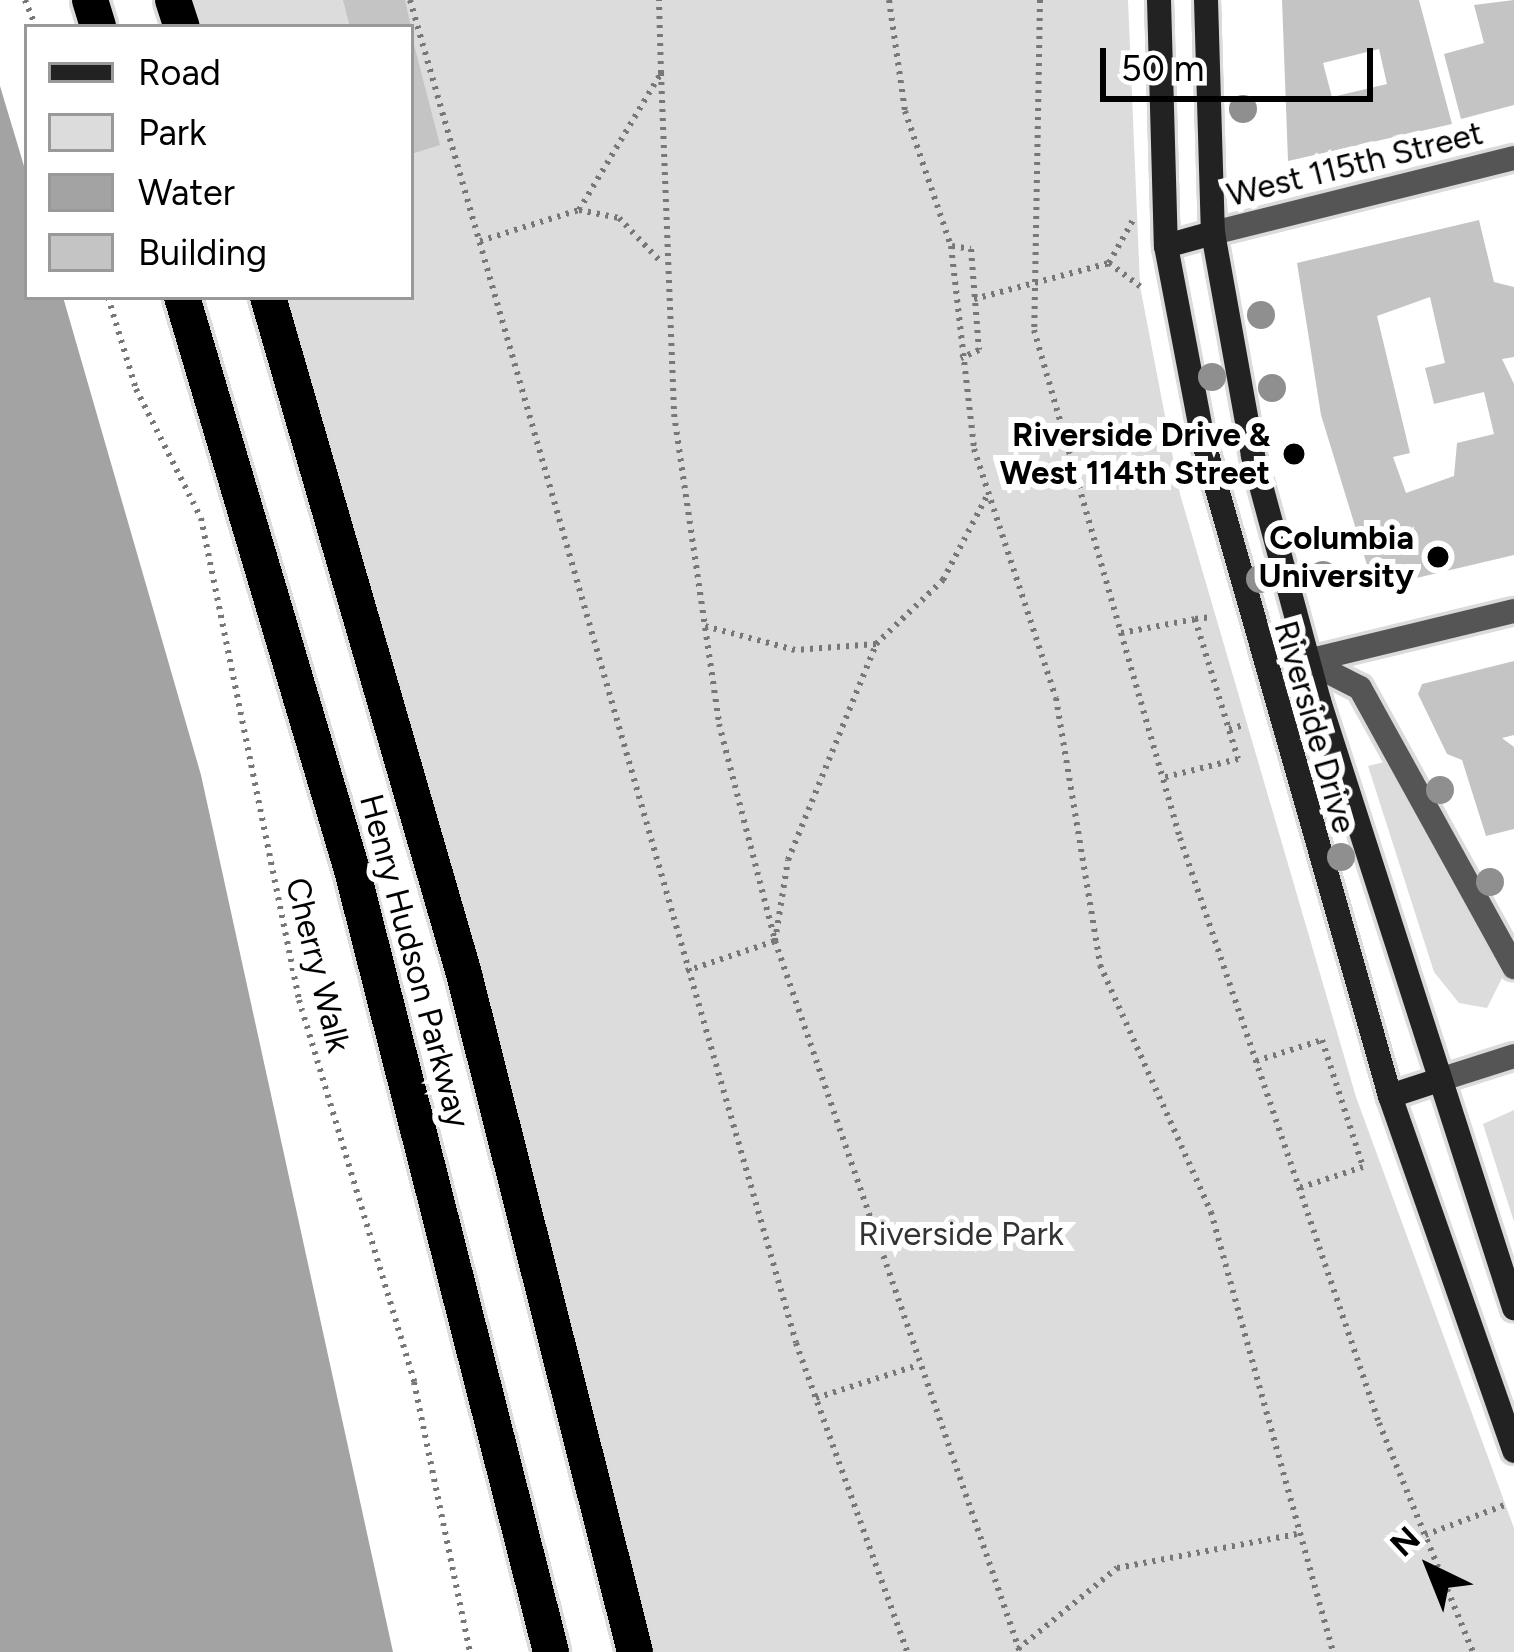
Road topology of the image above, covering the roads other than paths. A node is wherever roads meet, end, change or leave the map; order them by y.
1 (1159, 0) edge
2 (1206, 0) edge
3 (1514, 158) edge
4 (1213, 233) junction
5 (1166, 246) junction
6 (183, 300) edge
7 (269, 300) edge
8 (1514, 611) edge
9 (1306, 661) junction
10 (1265, 676) junction
11 (1514, 967) edge
12 (1514, 1056) edge
13 (1438, 1080) junction
14 (1390, 1096) junction
15 (1514, 1308) edge
16 (1514, 1450) edge
17 (550, 1652) edge
18 (634, 1652) edge

1 - 5 main road, Riverside Drive
2 - 4 main road, Riverside Drive
3 - 4 street, West 115th Street
4 - 5 main road
4 - 9 main road, Riverside Drive
5 - 10 main road, Riverside Drive
6 - 17 highway, Henry Hudson Parkway
7 - 18 highway, Henry Hudson Parkway
8 - 9 street
9 - 10 main road
9 - 11 street, Riverside Drive
9 - 13 main road, Riverside Drive
10 - 14 main road, Riverside Drive
12 - 13 street
13 - 14 main road
13 - 15 main road, Riverside Drive
14 - 16 main road, Riverside Drive

